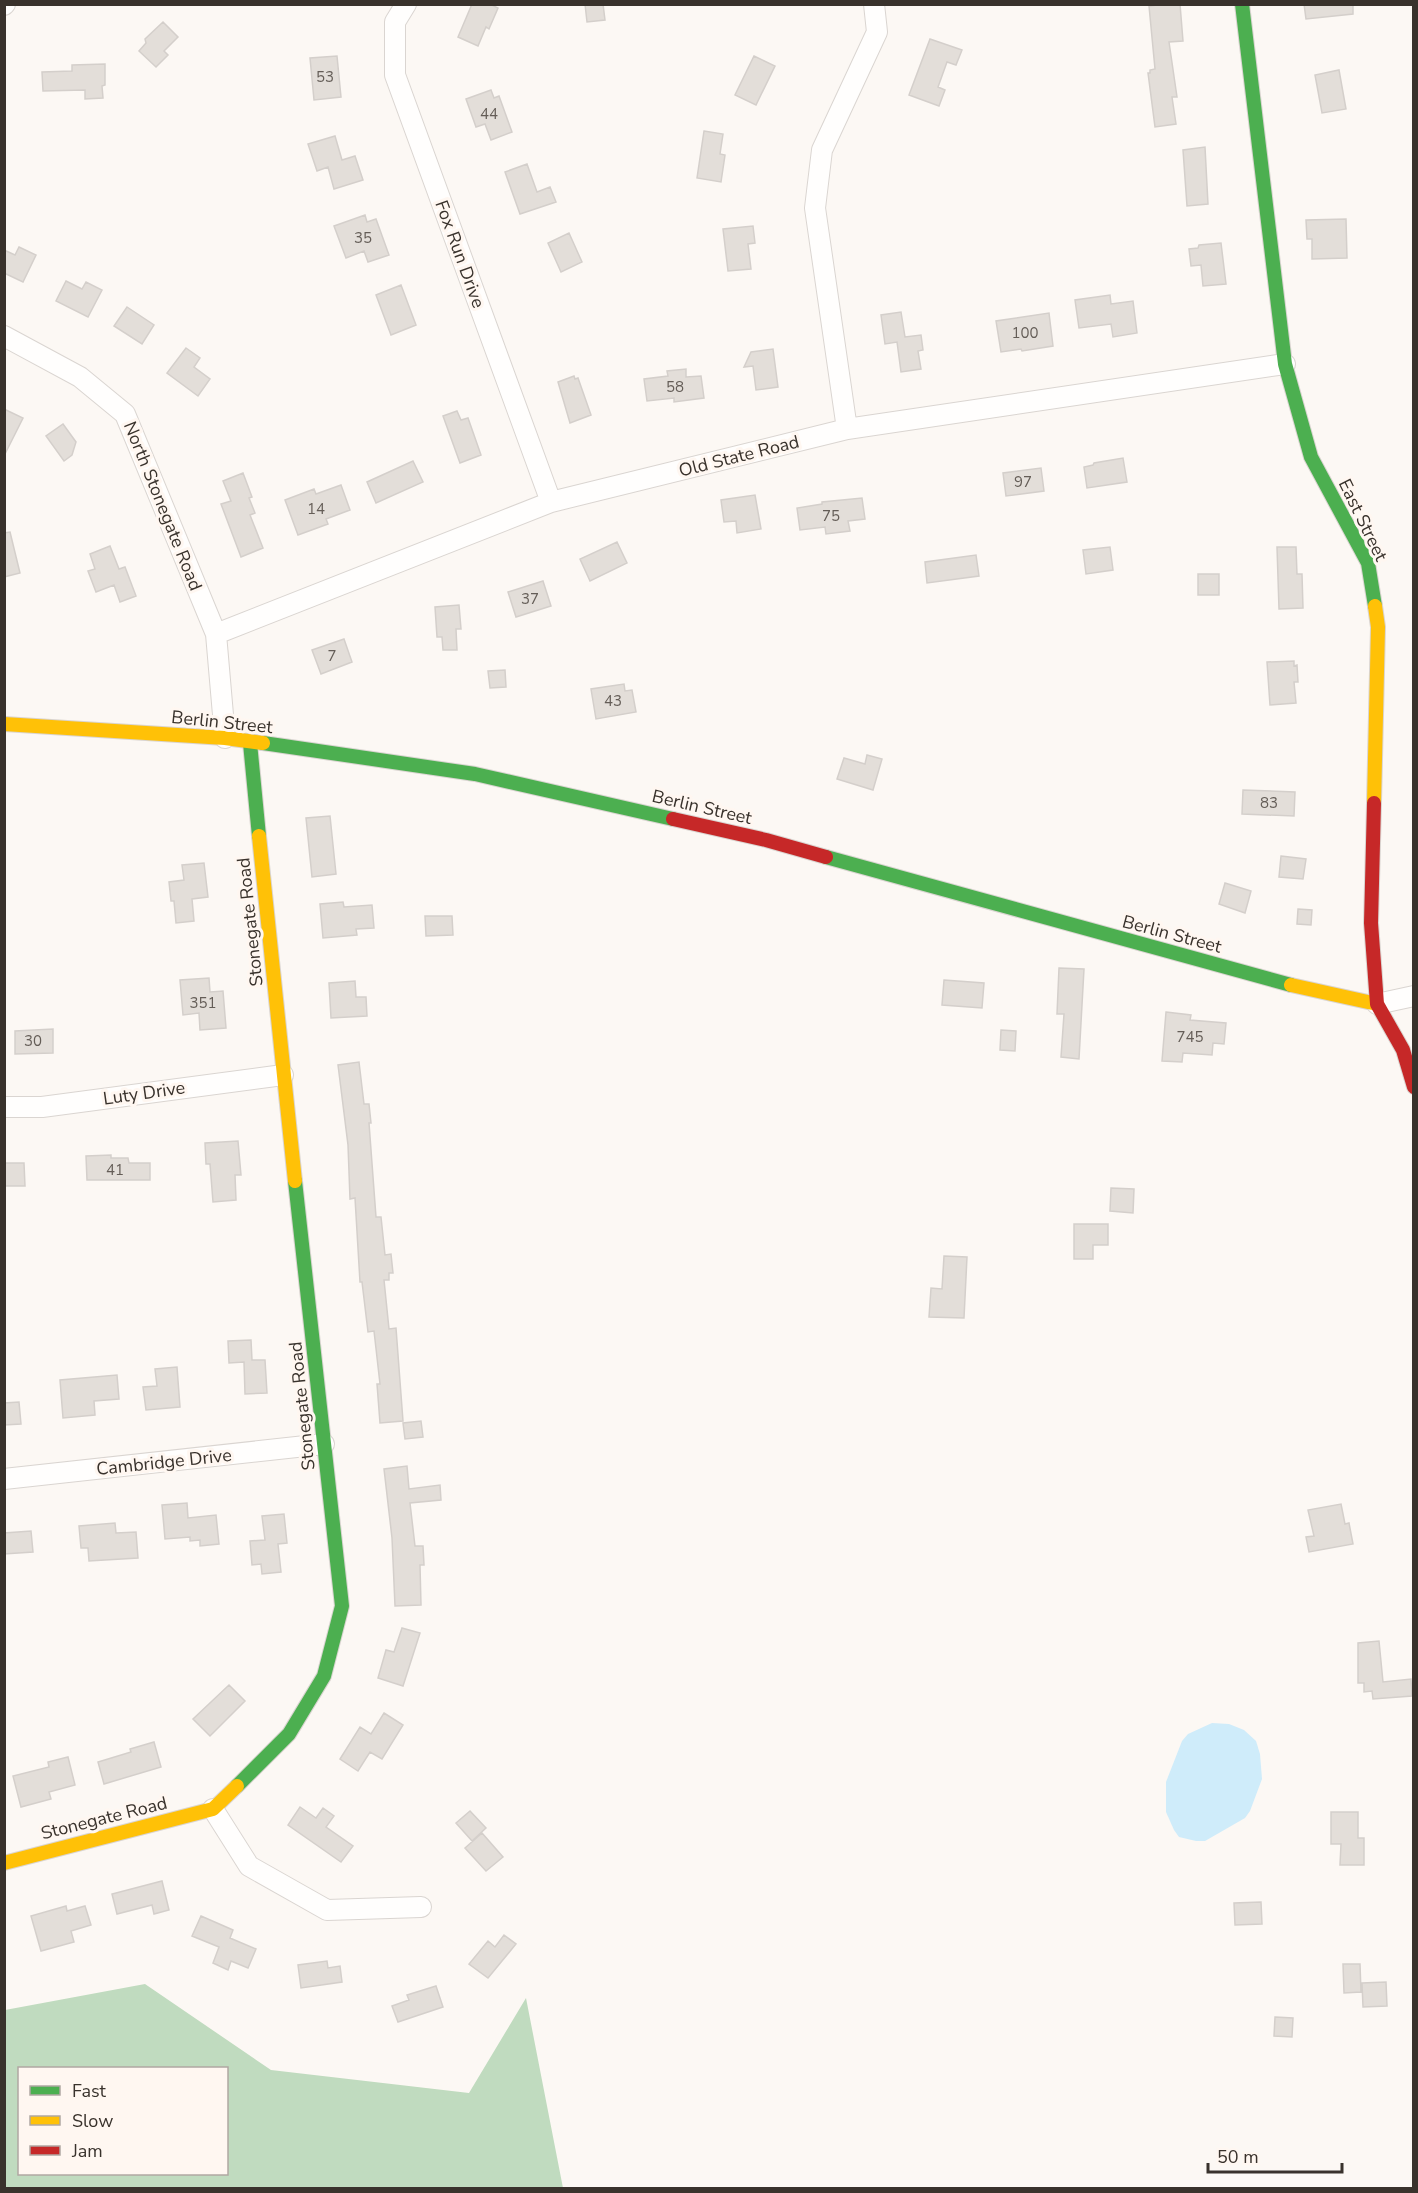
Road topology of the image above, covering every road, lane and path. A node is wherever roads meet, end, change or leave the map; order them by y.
1 (406, 4) edge
2 (874, 4) edge
3 (1242, 4) edge
4 (4, 336) edge
5 (1285, 364) junction
6 (847, 429) junction
7 (551, 502) junction
8 (216, 634) junction
9 (4, 724) edge
10 (225, 738) junction
11 (250, 742) junction
12 (1413, 996) edge
13 (1377, 1004) junction
14 (283, 1075) junction
15 (1413, 1087) edge
16 (4, 1107) edge
17 (324, 1444) junction
18 (4, 1479) edge
19 (213, 1809) junction
20 (4, 1863) edge
21 (421, 1906) dead end

1 - 7 street, Fox Run Drive
2 - 6 street
3 - 5 street, East Street
4 - 8 street, North Stonegate Road
5 - 6 street, Old State Road
5 - 13 street, East Street
6 - 7 street, Old State Road
7 - 8 street, Old State Road
8 - 10 street, North Stonegate Road
9 - 10 street, Berlin Street
10 - 11 street, Berlin Street
11 - 13 street, Berlin Street
11 - 14 street, Stonegate Road
12 - 13 street
13 - 15 street, East Street
14 - 16 street, Luty Drive
14 - 17 street, Stonegate Road
17 - 18 street, Cambridge Drive
17 - 19 street, Stonegate Road
19 - 20 street, Stonegate Road
19 - 21 street

